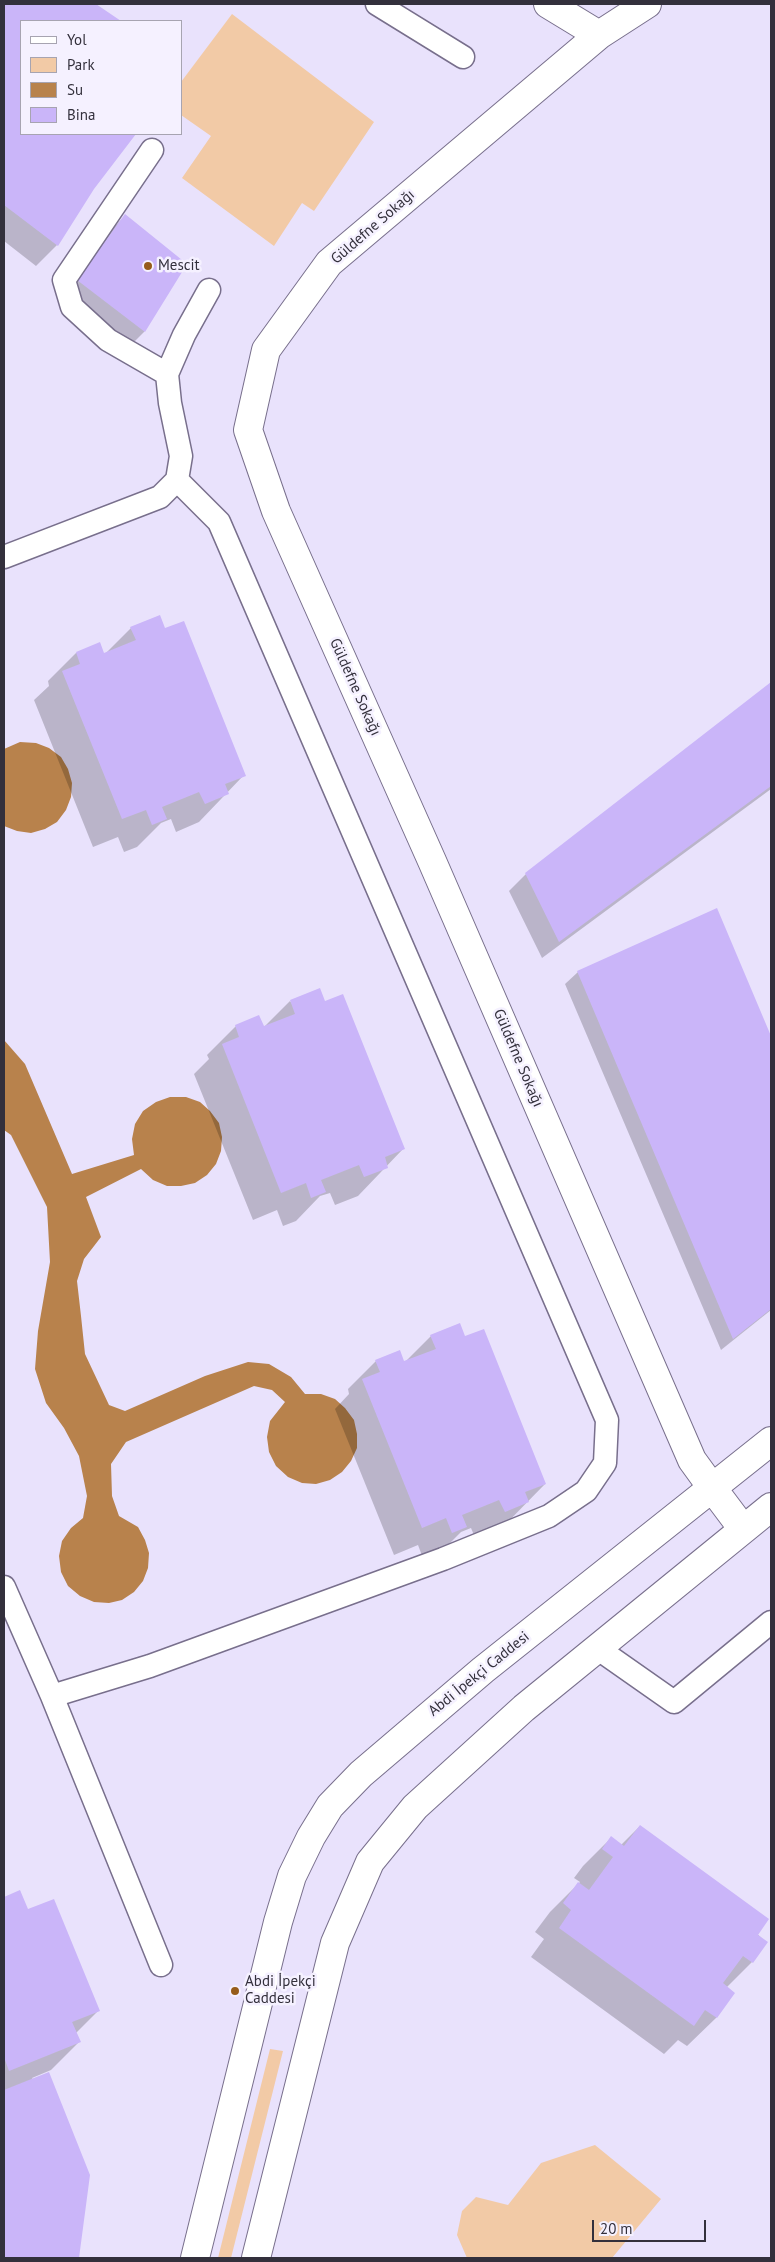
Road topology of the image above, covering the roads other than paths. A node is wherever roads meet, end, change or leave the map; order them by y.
1 (377, 4) edge
2 (548, 4) edge
3 (647, 4) edge
4 (599, 35) junction
5 (463, 57) dead end
6 (152, 150) dead end
7 (209, 290) dead end
8 (167, 374) junction
9 (177, 480) junction
10 (4, 557) edge
11 (771, 1441) edge
12 (713, 1489) junction
13 (771, 1507) edge
14 (743, 1529) junction
15 (4, 1587) edge
16 (771, 1622) edge
17 (597, 1648) junction
18 (52, 1696) junction
19 (161, 1964) dead end
20 (195, 2258) edge
21 (256, 2258) edge

1 - 5 lane
2 - 4 street
3 - 4 street, Güldefne Sokağı
4 - 12 street, Güldefne Sokağı
6 - 8 lane
7 - 8 lane
8 - 9 lane
9 - 10 lane
9 - 18 lane
11 - 12 street, Abdi İpekçi Caddesi
12 - 14 street, Güldefne Sokağı
12 - 20 street, Abdi İpekçi Caddesi
13 - 14 street
14 - 17 street
15 - 18 lane
16 - 17 lane
17 - 21 street
18 - 19 lane

